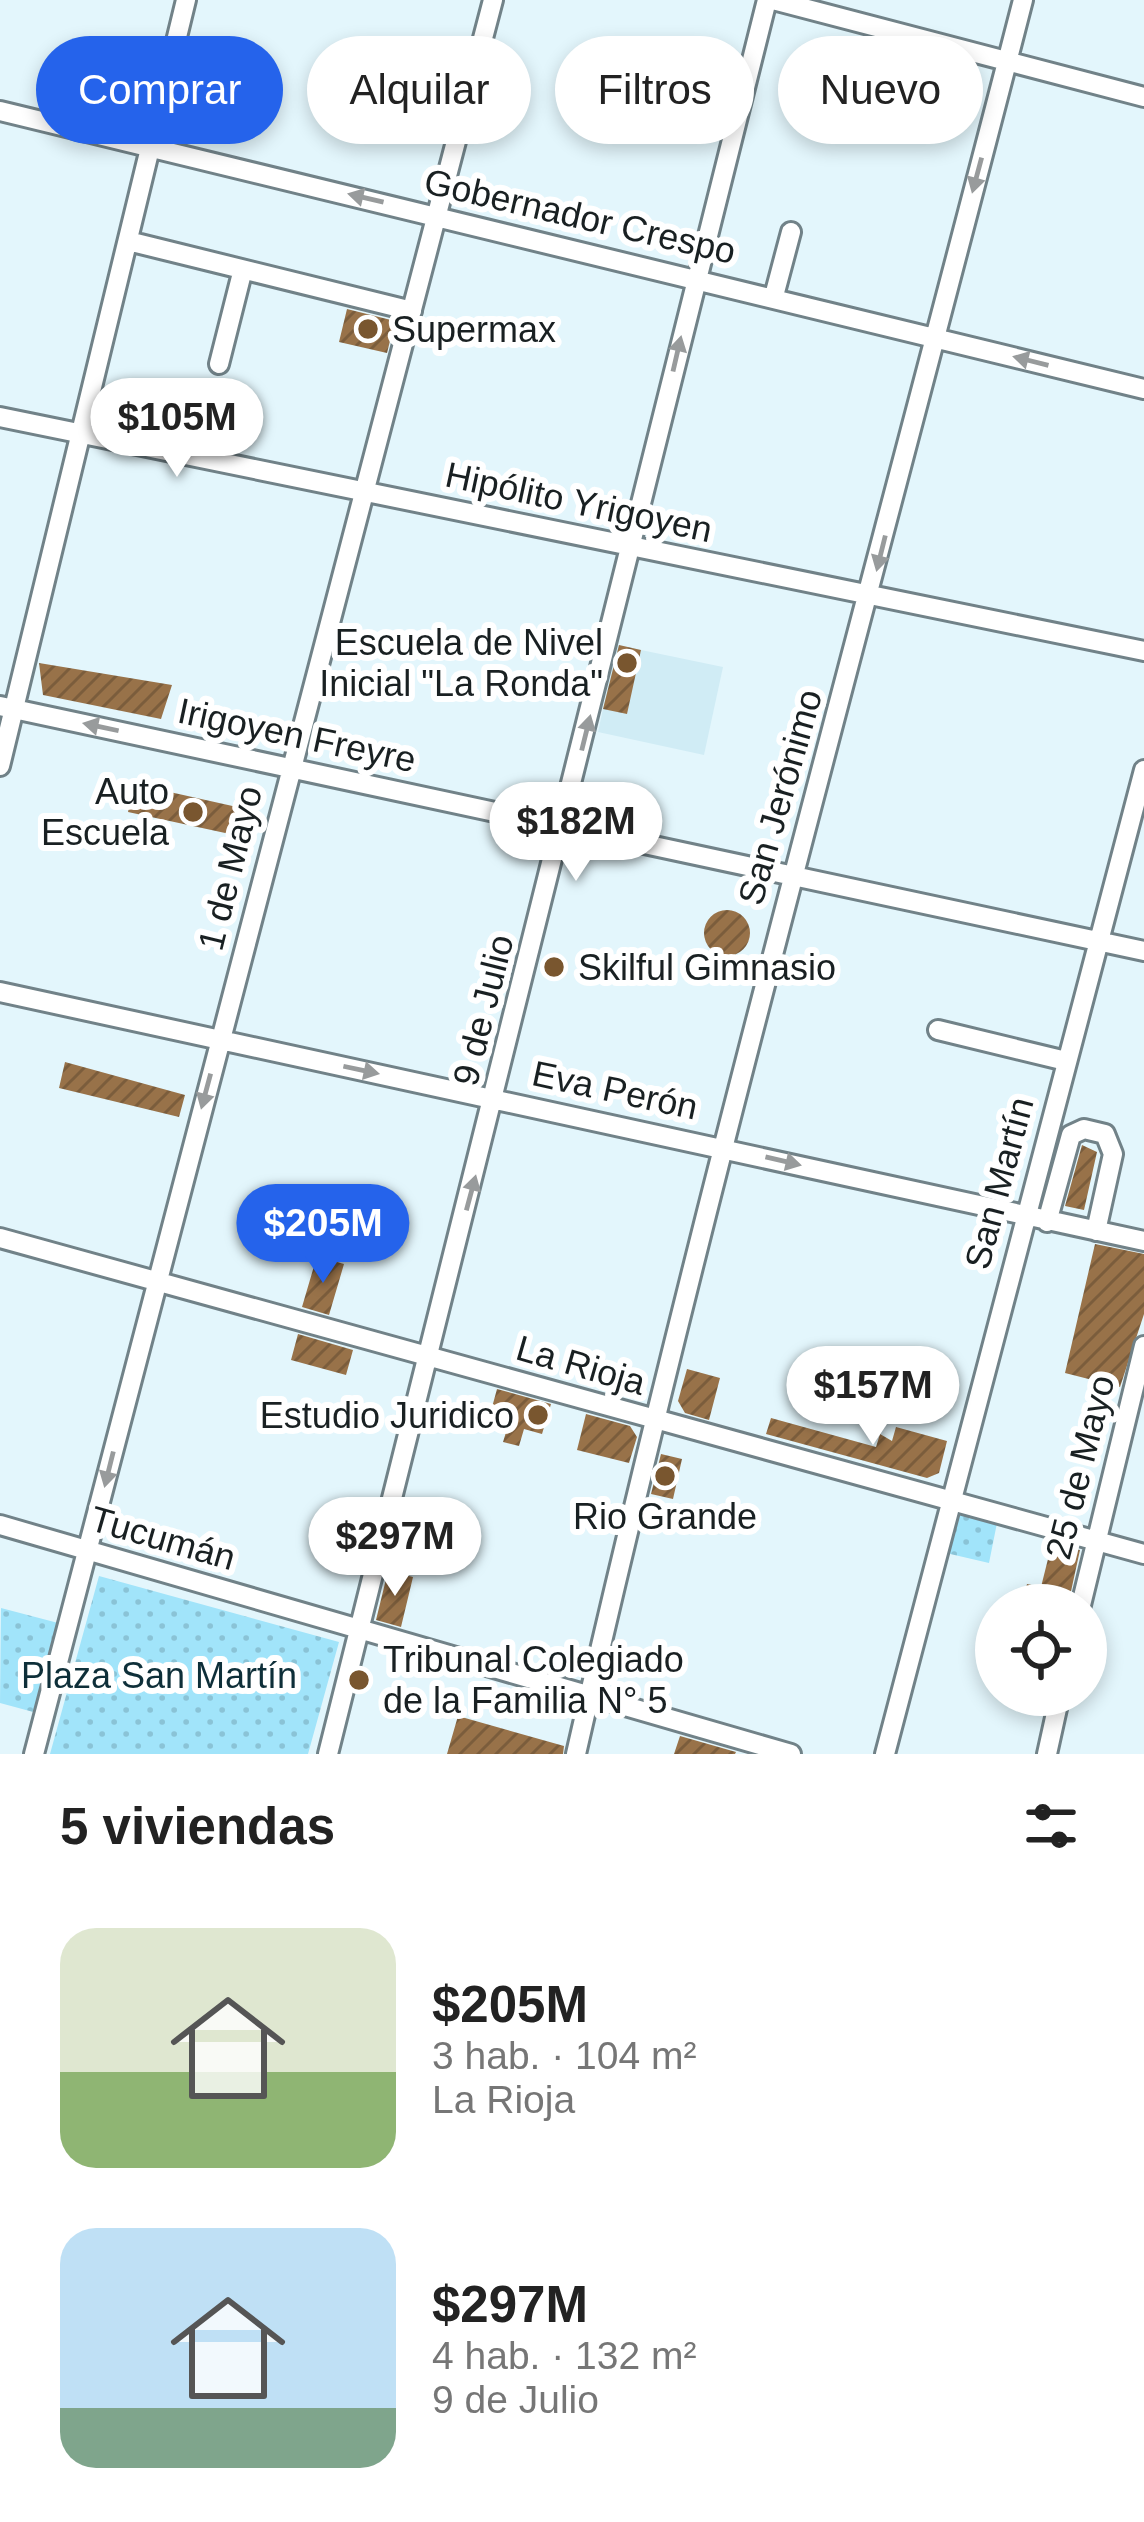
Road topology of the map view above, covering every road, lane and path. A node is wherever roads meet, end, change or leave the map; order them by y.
1 (186, 0) edge
2 (493, 0) edge
3 (770, 0) edge
4 (1023, 0) edge
5 (1007, 62) junction
6 (1144, 97) edge
7 (0, 111) edge
8 (151, 147) junction
9 (436, 215) junction
10 (791, 232) dead end
11 (128, 241) junction
12 (242, 273) junction
13 (695, 276) junction
14 (774, 296) junction
15 (412, 311) junction
16 (934, 337) junction
17 (219, 364) dead end
18 (1144, 389) edge
19 (0, 417) edge
20 (82, 433) junction
21 (365, 491) junction
22 (631, 546) junction
23 (870, 598) junction
24 (1144, 651) edge
25 (7, 707) edge
26 (0, 766) edge
27 (290, 767) junction
28 (1144, 770) edge
29 (563, 826) junction
30 (790, 875) junction
31 (1098, 941) junction
32 (1144, 951) edge
33 (0, 992) edge
34 (938, 1030) dead end
35 (220, 1041) junction
36 (1066, 1060) junction
37 (495, 1098) junction
38 (724, 1148) junction
39 (1024, 1217) junction
40 (1047, 1222) junction
41 (1096, 1232) junction
42 (0, 1238) edge
43 (1144, 1241) edge
44 (155, 1282) junction
45 (1144, 1346) edge
46 (427, 1357) junction
47 (1137, 1401) edge
48 (658, 1421) junction
49 (1134, 1430) edge
50 (952, 1500) junction
51 (0, 1525) edge
52 (1096, 1539) junction
53 (88, 1551) junction
54 (1144, 1554) edge
55 (1086, 1584) edge
56 (359, 1630) junction
57 (590, 1695) junction
58 (1055, 1716) edge
59 (34, 1754) edge
60 (328, 1754) edge
61 (576, 1754) edge
62 (791, 1754) edge
63 (885, 1754) edge
64 (1047, 1754) edge

1 - 8 street
2 - 9 street, 1 de Mayo
3 - 5 street
3 - 13 street, 9 de Julio
4 - 5 street, San Jerónimo
5 - 6 street
5 -> 16 street, San Jerónimo
7 - 8 street, Gobernador Crespo
9 -> 8 street, Gobernador Crespo
8 - 11 street
9 - 13 street, Gobernador Crespo
9 - 15 street, 1 de Mayo
10 - 14 street
11 - 12 street
11 - 20 street
12 - 15 street
12 - 17 street
13 - 14 street, Gobernador Crespo
22 -> 13 street, 9 de Julio
14 - 16 street, Gobernador Crespo
15 - 21 street, 1 de Mayo
18 -> 16 street, Gobernador Crespo
16 -> 23 street, San Jerónimo
19 - 20 street, Hipólito Yrigoyen
20 - 21 street, Hipólito Yrigoyen
20 - 25 street
21 - 22 street, Hipólito Yrigoyen
21 - 27 street, 1 de Mayo
22 - 23 street, Hipólito Yrigoyen
29 -> 22 street, 9 de Julio
23 - 24 street, Hipólito Yrigoyen
23 - 30 street, San Jerónimo
25 - 26 street
27 -> 25 street, Irigoyen Freyre
27 - 29 street, Irigoyen Freyre
27 - 35 street, 1 de Mayo
28 - 31 street, San Martín
29 - 30 street, Irigoyen Freyre
29 - 37 street, 9 de Julio
30 - 31 street, Irigoyen Freyre
30 - 38 street, San Jerónimo
31 - 32 street, Irigoyen Freyre
31 - 36 street, San Martín
33 - 35 street, Eva Perón
34 - 36 street
35 -> 37 street, Eva Perón
35 -> 44 street, 1 de Mayo
36 - 39 street, San Martín
37 - 38 street, Eva Perón
46 -> 37 street, 9 de Julio
38 -> 39 street, Eva Perón
38 - 48 street, San Jerónimo
39 - 40 street, Eva Perón
39 - 50 street, San Martín
40 - 41 street, Eva Perón
40 - 41 street
41 - 43 street, Eva Perón
42 - 44 street, La Rioja
44 - 46 street, La Rioja
44 -> 53 street, 1 de Mayo
45 - 47 street, 25 de Mayo
46 - 48 street, La Rioja
46 - 56 street, 9 de Julio
47 - 49 street, 25 de Mayo
48 - 50 street, La Rioja
48 - 57 street, San Jerónimo
49 - 52 street, 25 de Mayo
50 - 52 street, La Rioja
50 - 63 street, San Martín
51 - 53 street, Tucumán
52 - 54 street, La Rioja
52 - 55 street, 25 de Mayo
53 - 56 street, Tucumán
53 - 59 street, 1 de Mayo
56 - 57 street, Tucumán
56 - 60 street, 9 de Julio
57 - 61 street, San Jerónimo
57 - 62 street, Tucumán
58 - 64 street

